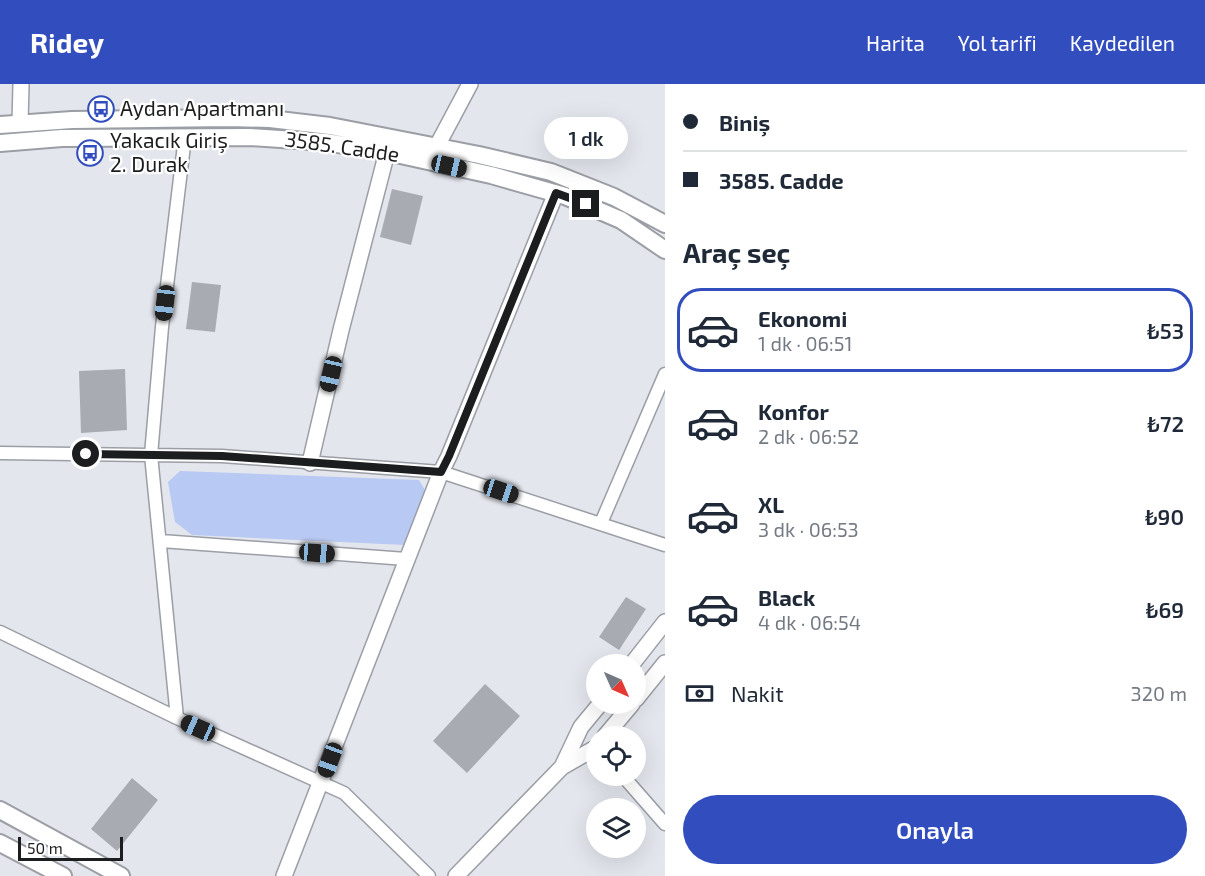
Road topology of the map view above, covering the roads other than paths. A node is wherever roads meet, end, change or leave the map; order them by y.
1 (21, 84) edge
2 (470, 84) edge
3 (20, 123) junction
4 (0, 125) edge
5 (185, 137) junction
6 (0, 143) edge
7 (437, 146) junction
8 (387, 152) junction
9 (556, 193) junction
10 (665, 224) edge
11 (665, 250) edge
12 (665, 374) edge
13 (0, 453) edge
14 (151, 455) junction
15 (310, 463) junction
16 (441, 472) junction
17 (601, 523) junction
18 (161, 541) junction
19 (665, 545) edge
20 (406, 559) junction
21 (665, 622) edge
22 (0, 632) edge
23 (640, 654) edge
24 (665, 663) edge
25 (646, 687) edge
26 (592, 714) edge
27 (624, 714) edge
28 (177, 718) junction
29 (613, 726) edge
30 (586, 753) edge
31 (562, 767) junction
32 (322, 783) junction
33 (631, 786) edge
34 (0, 810) edge
35 (665, 824) edge
36 (0, 843) edge
37 (63, 876) edge
38 (121, 876) edge
39 (284, 876) edge
40 (429, 876) edge
41 (456, 876) edge

1 - 3 street
2 - 7 street
3 - 4 main road, 3585. Cadde
3 - 7 main road, 3585. Cadde
5 - 6 main road, 3585. Cadde
5 - 8 main road, 3585. Cadde
5 - 14 street
7 - 10 main road, 3585. Cadde
8 - 9 main road, 3585. Cadde
8 - 15 street
9 - 11 main road, 3585. Cadde
9 - 16 street
12 - 17 street
13 - 14 street
14 - 15 street
14 - 18 street
15 - 16 street
16 - 17 street
16 - 20 street
17 - 19 street
18 - 20 street
18 - 28 street
20 - 32 street
21 - 23 street
22 - 28 street
24 - 25 street
26 - 31 street
27 - 29 street
28 - 32 street
30 - 31 street
31 - 41 street
32 - 39 street
32 - 40 street
33 - 35 street
34 - 38 main road
36 - 37 main road

